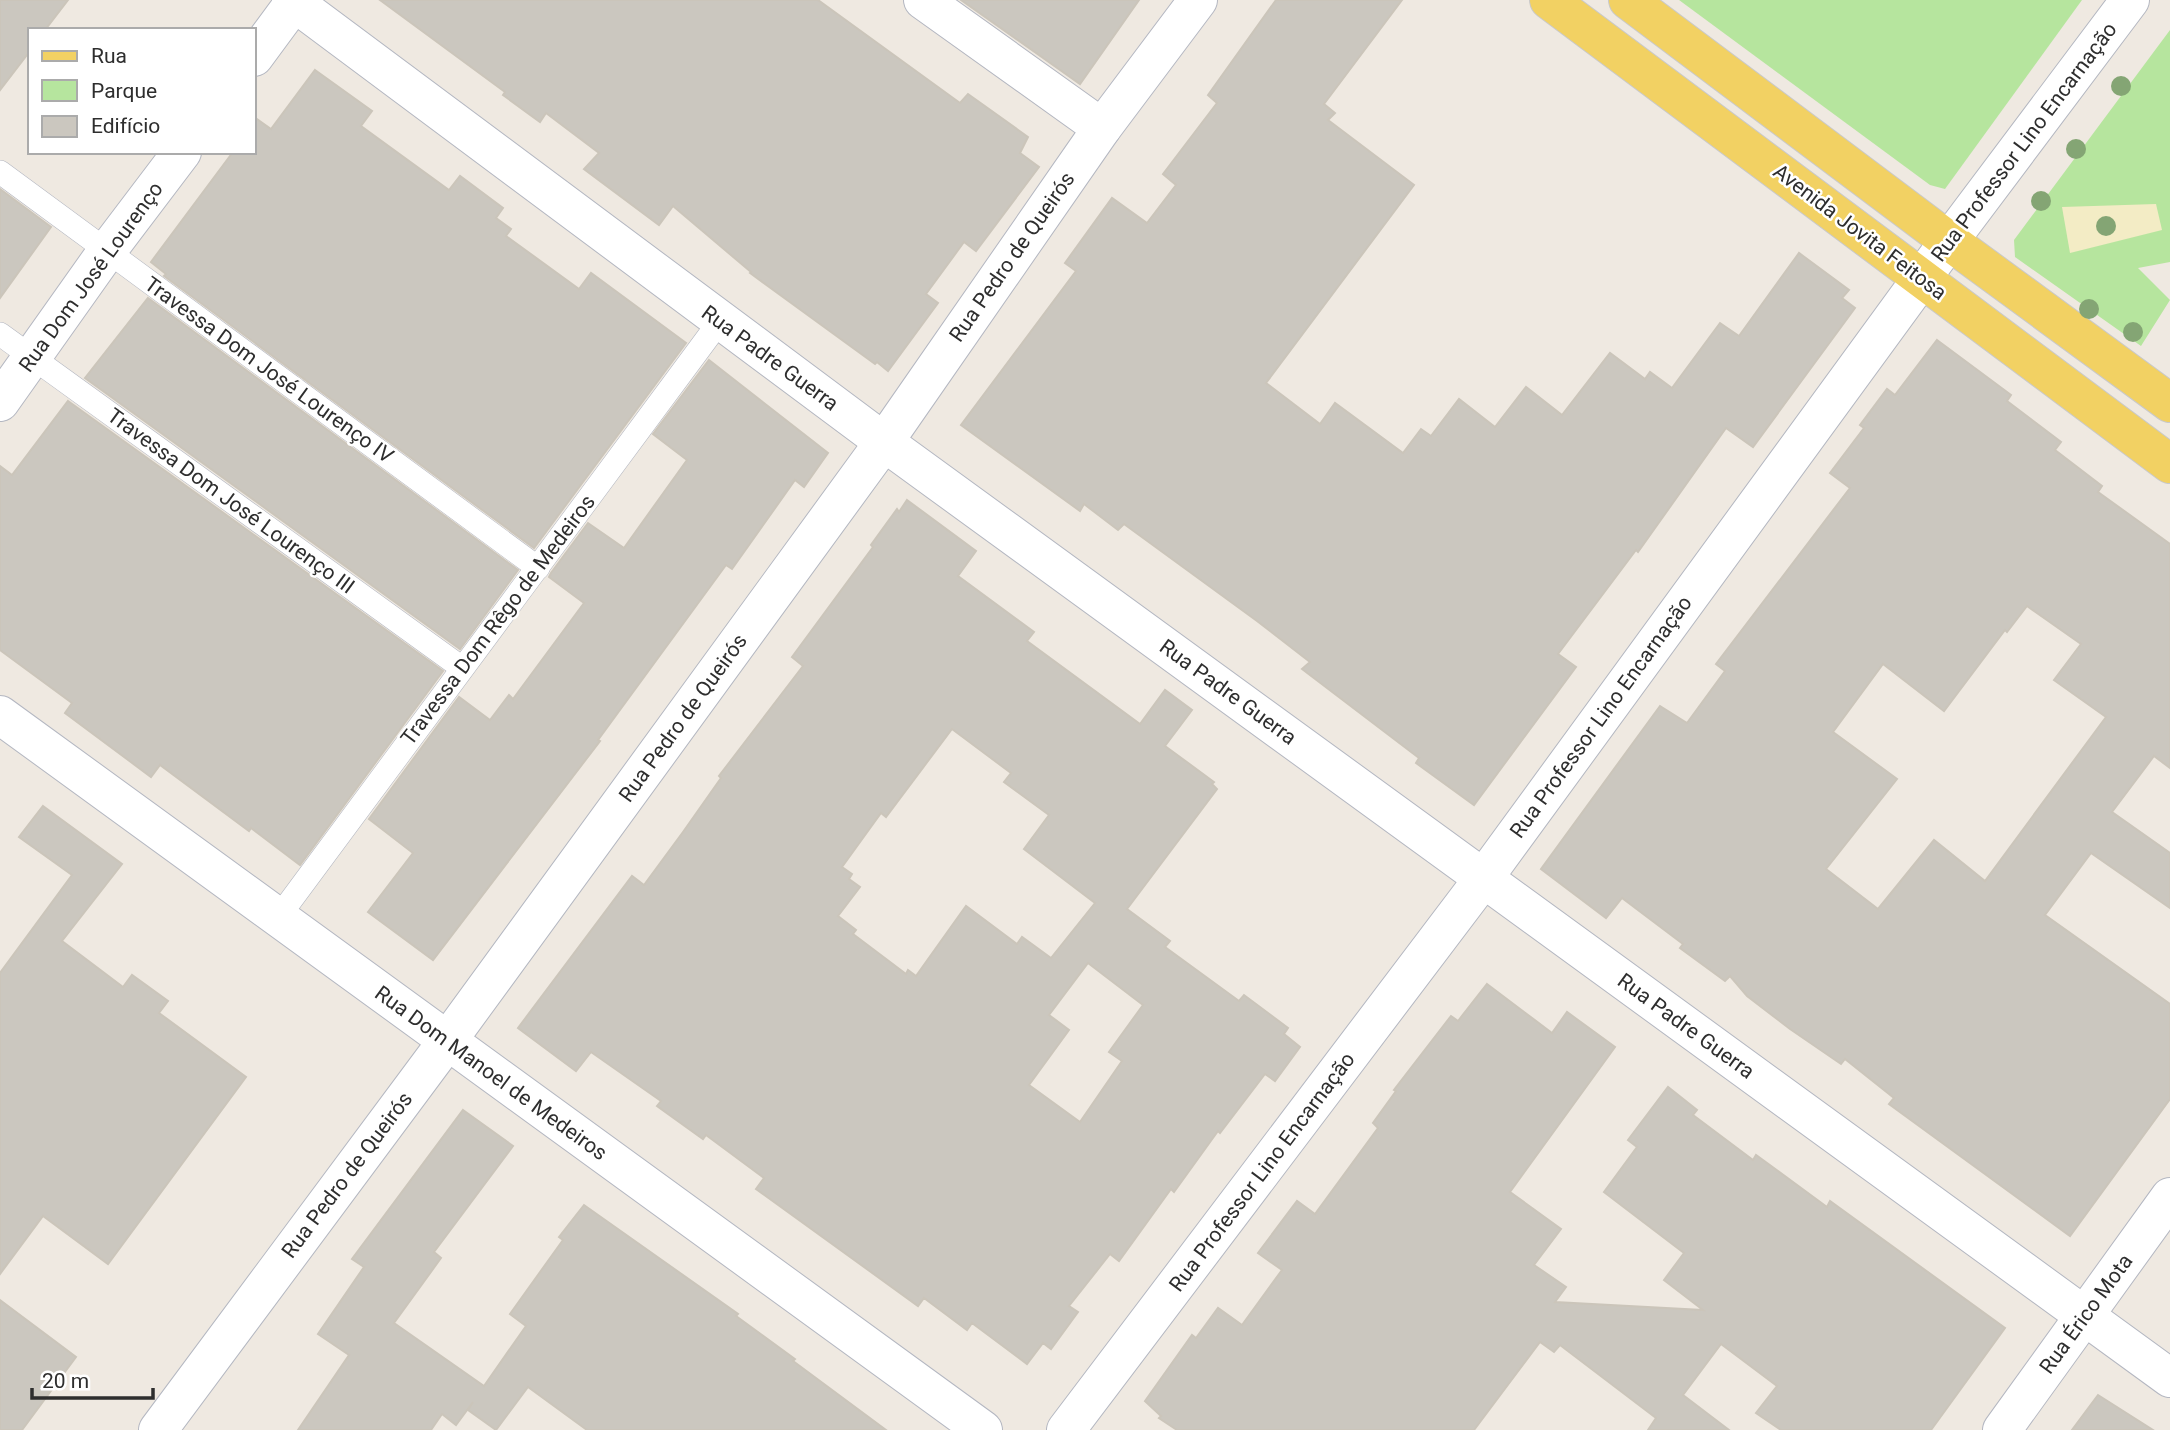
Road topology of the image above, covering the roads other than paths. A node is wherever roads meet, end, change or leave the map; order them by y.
1 (923, 0) edge
2 (1198, 0) edge
3 (1549, 0) edge
4 (1628, 0) edge
5 (2130, 0) edge
6 (294, 1) edge
7 (256, 54) edge
8 (1102, 128) junction
9 (180, 154) edge
10 (0, 172) edge
11 (1949, 241) junction
12 (107, 251) junction
13 (1922, 278) junction
14 (720, 321) junction
15 (0, 334) edge
16 (33, 358) junction
17 (0, 402) edge
18 (2170, 403) edge
19 (884, 442) junction
20 (2170, 464) edge
21 (538, 568) junction
22 (462, 668) junction
23 (0, 715) edge
24 (1483, 879) junction
25 (277, 919) junction
26 (448, 1040) junction
27 (2170, 1197) edge
28 (2085, 1315) junction
29 (2170, 1378) edge
30 (158, 1430) edge
31 (983, 1430) edge
32 (1066, 1430) edge
33 (2002, 1430) edge

1 - 8 street
2 - 8 street, Rua Pedro de Queirós
3 - 13 main road, Avenida Jovita Feitosa
4 - 11 main road
5 - 11 street, Rua Professor Lino Encarnação
6 - 7 street
6 - 14 street, Rua Padre Guerra
8 - 19 street, Rua Pedro de Queirós
9 - 12 street, Rua Dom José Lourenço
10 - 12 lane, Travessa Dom José Lourenço IV
11 - 13 street, Rua Professor Lino Encarnação
11 - 18 main road
12 - 16 street, Rua Dom José Lourenço
12 - 21 lane, Travessa Dom José Lourenço IV
13 - 20 main road, Avenida Jovita Feitosa
13 - 24 street, Rua Professor Lino Encarnação
14 - 19 street, Rua Padre Guerra
14 - 21 lane, Travessa Dom Rêgo de Medeiros
15 - 16 lane, Travessa Dom José Lourenço III
16 - 17 street, Rua Dom José Lourenço
16 - 22 lane, Travessa Dom José Lourenço III
19 - 24 street, Rua Padre Guerra
19 - 26 street, Rua Pedro de Queirós
21 - 22 lane, Travessa Dom Rêgo de Medeiros
22 - 25 lane, Travessa Dom Rêgo de Medeiros
23 - 25 street, Rua Dom Manoel de Medeiros
24 - 28 street, Rua Padre Guerra
24 - 32 street, Rua Professor Lino Encarnação
25 - 26 street, Rua Dom Manoel de Medeiros
26 - 30 street, Rua Pedro de Queirós
26 - 31 street, Rua Dom Manoel de Medeiros
27 - 28 street, Rua Érico Mota
28 - 29 street, Rua Padre Guerra
28 - 33 street, Rua Érico Mota

